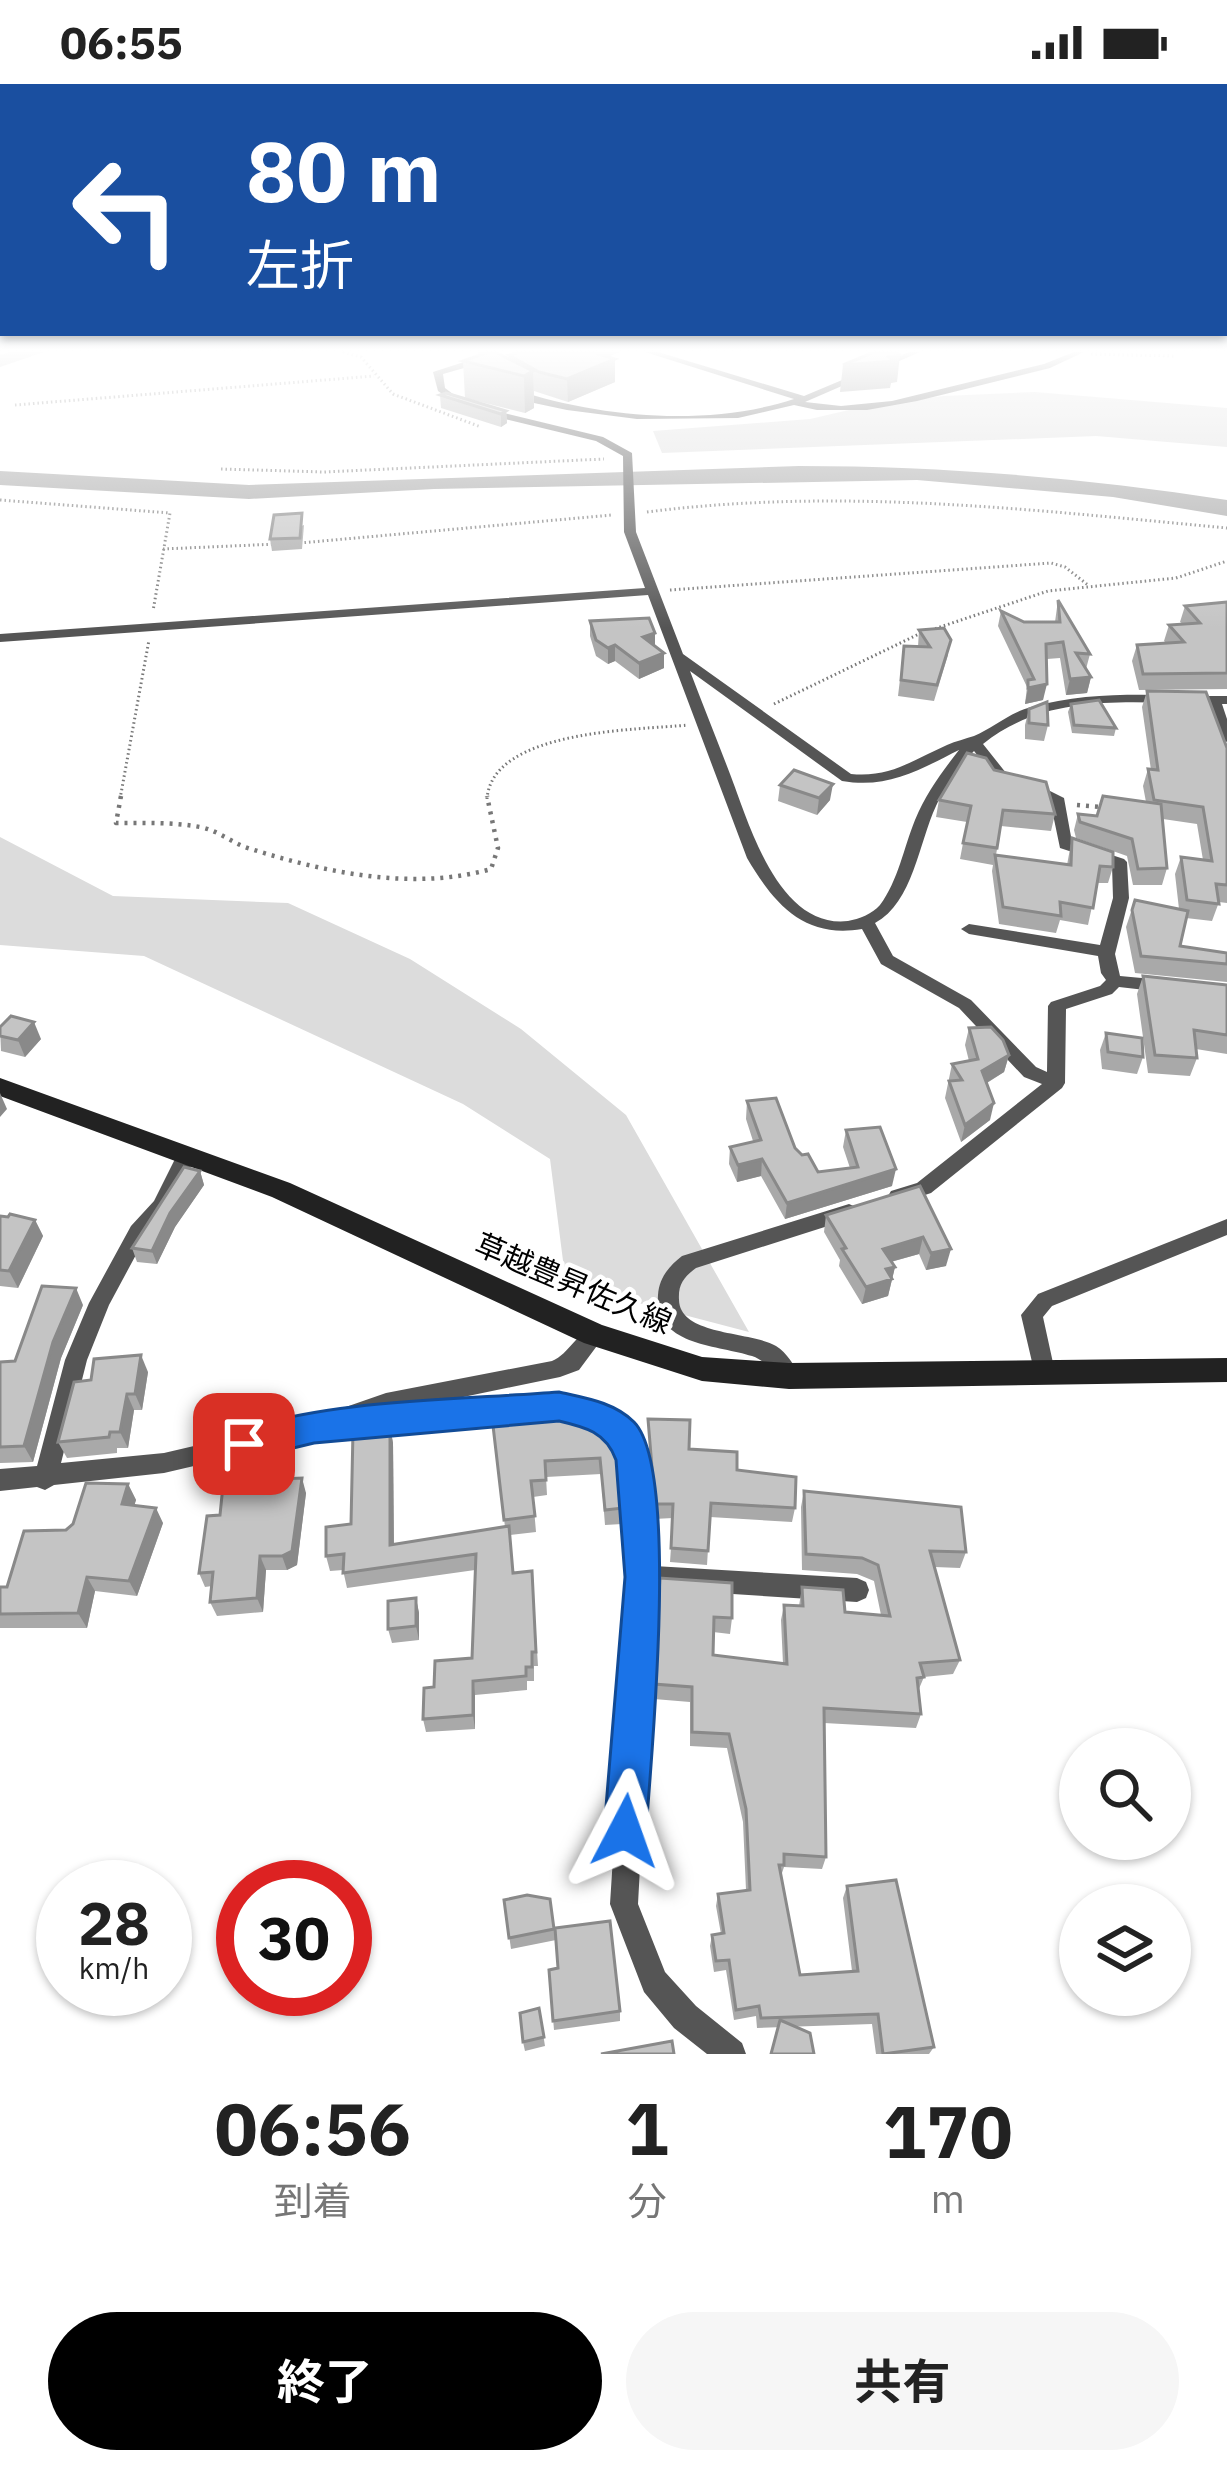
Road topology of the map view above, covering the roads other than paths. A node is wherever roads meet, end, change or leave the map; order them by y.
1 (605, 444) edge
2 (651, 591) junction
3 (0, 638) edge
4 (676, 655) junction
5 (1220, 700) edge
6 (1227, 738) edge
7 (977, 742) junction
8 (866, 921) junction
9 (969, 929) dead end
10 (1107, 952) junction
11 (1115, 982) junction
12 (1188, 989) edge
13 (1056, 1083) junction
14 (0, 1087) edge
15 (186, 1156) junction
16 (881, 1202) edge
17 (860, 1208) edge
18 (1227, 1227) edge
19 (594, 1335) junction
20 (1227, 1370) edge
21 (1044, 1372) junction
22 (789, 1376) junction
23 (314, 1428) junction
24 (45, 1479) junction
25 (0, 1480) edge
26 (643, 1577) junction
27 (857, 1590) dead end
28 (731, 2054) edge

1 - 2 street
2 - 3 street
2 - 4 street
4 - 7 street
4 - 8 street
5 - 6 street
5 - 7 street
7 - 8 street
7 - 10 street
8 - 13 street
9 - 10 street
10 - 11 street
11 - 12 street
11 - 13 street
13 - 16 street
14 - 15 main road, 草越豊昇佐久線
15 - 19 main road, 草越豊昇佐久線
15 - 24 street
17 - 22 street
18 - 21 street
19 - 22 main road, 草越豊昇佐久線
19 - 23 street
20 - 21 main road, 草越豊昇佐久線
21 - 22 main road, 草越豊昇佐久線
23 - 24 street
23 - 26 street
24 - 25 street
26 - 27 street
26 - 28 street

